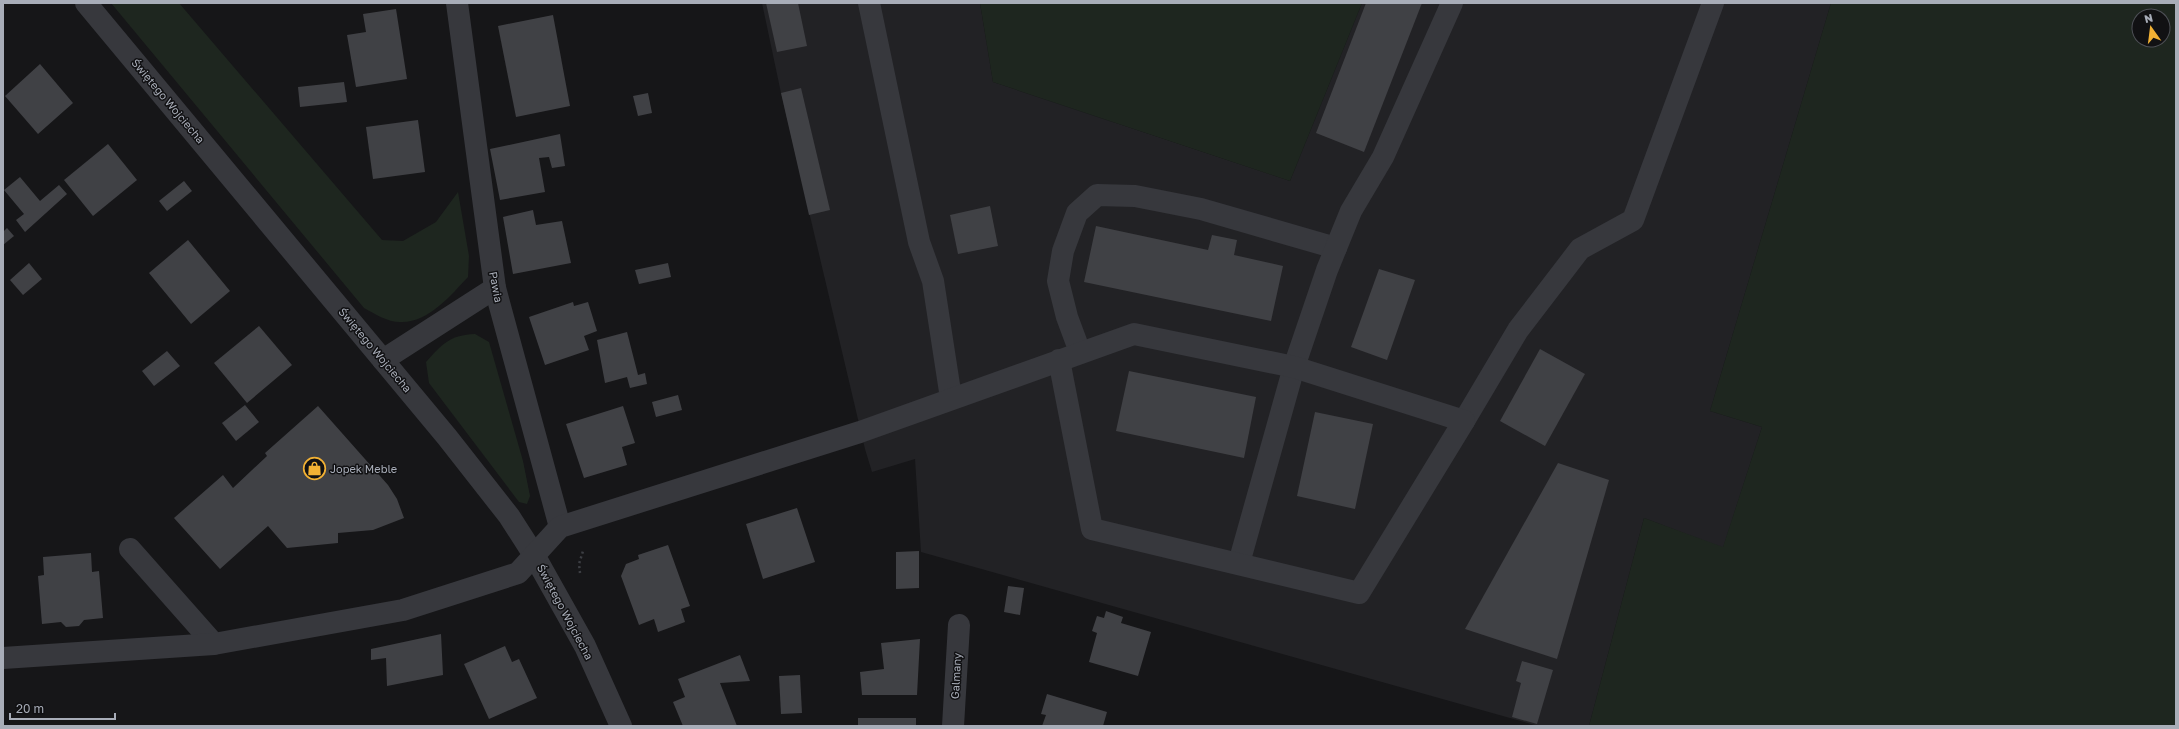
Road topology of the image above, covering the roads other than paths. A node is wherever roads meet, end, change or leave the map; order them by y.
1 (86, 3) edge
2 (458, 3) edge
3 (869, 3) edge
4 (1452, 3) edge
5 (1713, 3) edge
6 (1336, 248) junction
7 (495, 288) junction
8 (1080, 352) junction
9 (383, 360) junction
10 (1059, 360) junction
11 (1294, 367) junction
12 (951, 398) junction
13 (1464, 421) junction
14 (560, 527) junction
15 (130, 549) dead end
16 (534, 555) junction
17 (1239, 563) junction
18 (959, 626) dead end
19 (214, 644) junction
20 (3, 658) edge
21 (621, 726) edge
22 (953, 726) edge

1 - 9 street, Świętego Wojciecha
2 - 7 street, Pawia
3 - 12 street
4 - 6 street
5 - 13 street
6 - 8 street
6 - 11 street
7 - 9 street
7 - 14 street, Pawia
8 - 10 street
8 - 11 street
9 - 16 street, Świętego Wojciecha
10 - 12 street
10 - 17 street
11 - 13 street
11 - 17 street
12 - 14 street
13 - 17 street
14 - 16 street
15 - 19 street
16 - 19 street
16 - 21 street, Świętego Wojciecha
18 - 22 street, Galmany
19 - 20 street

